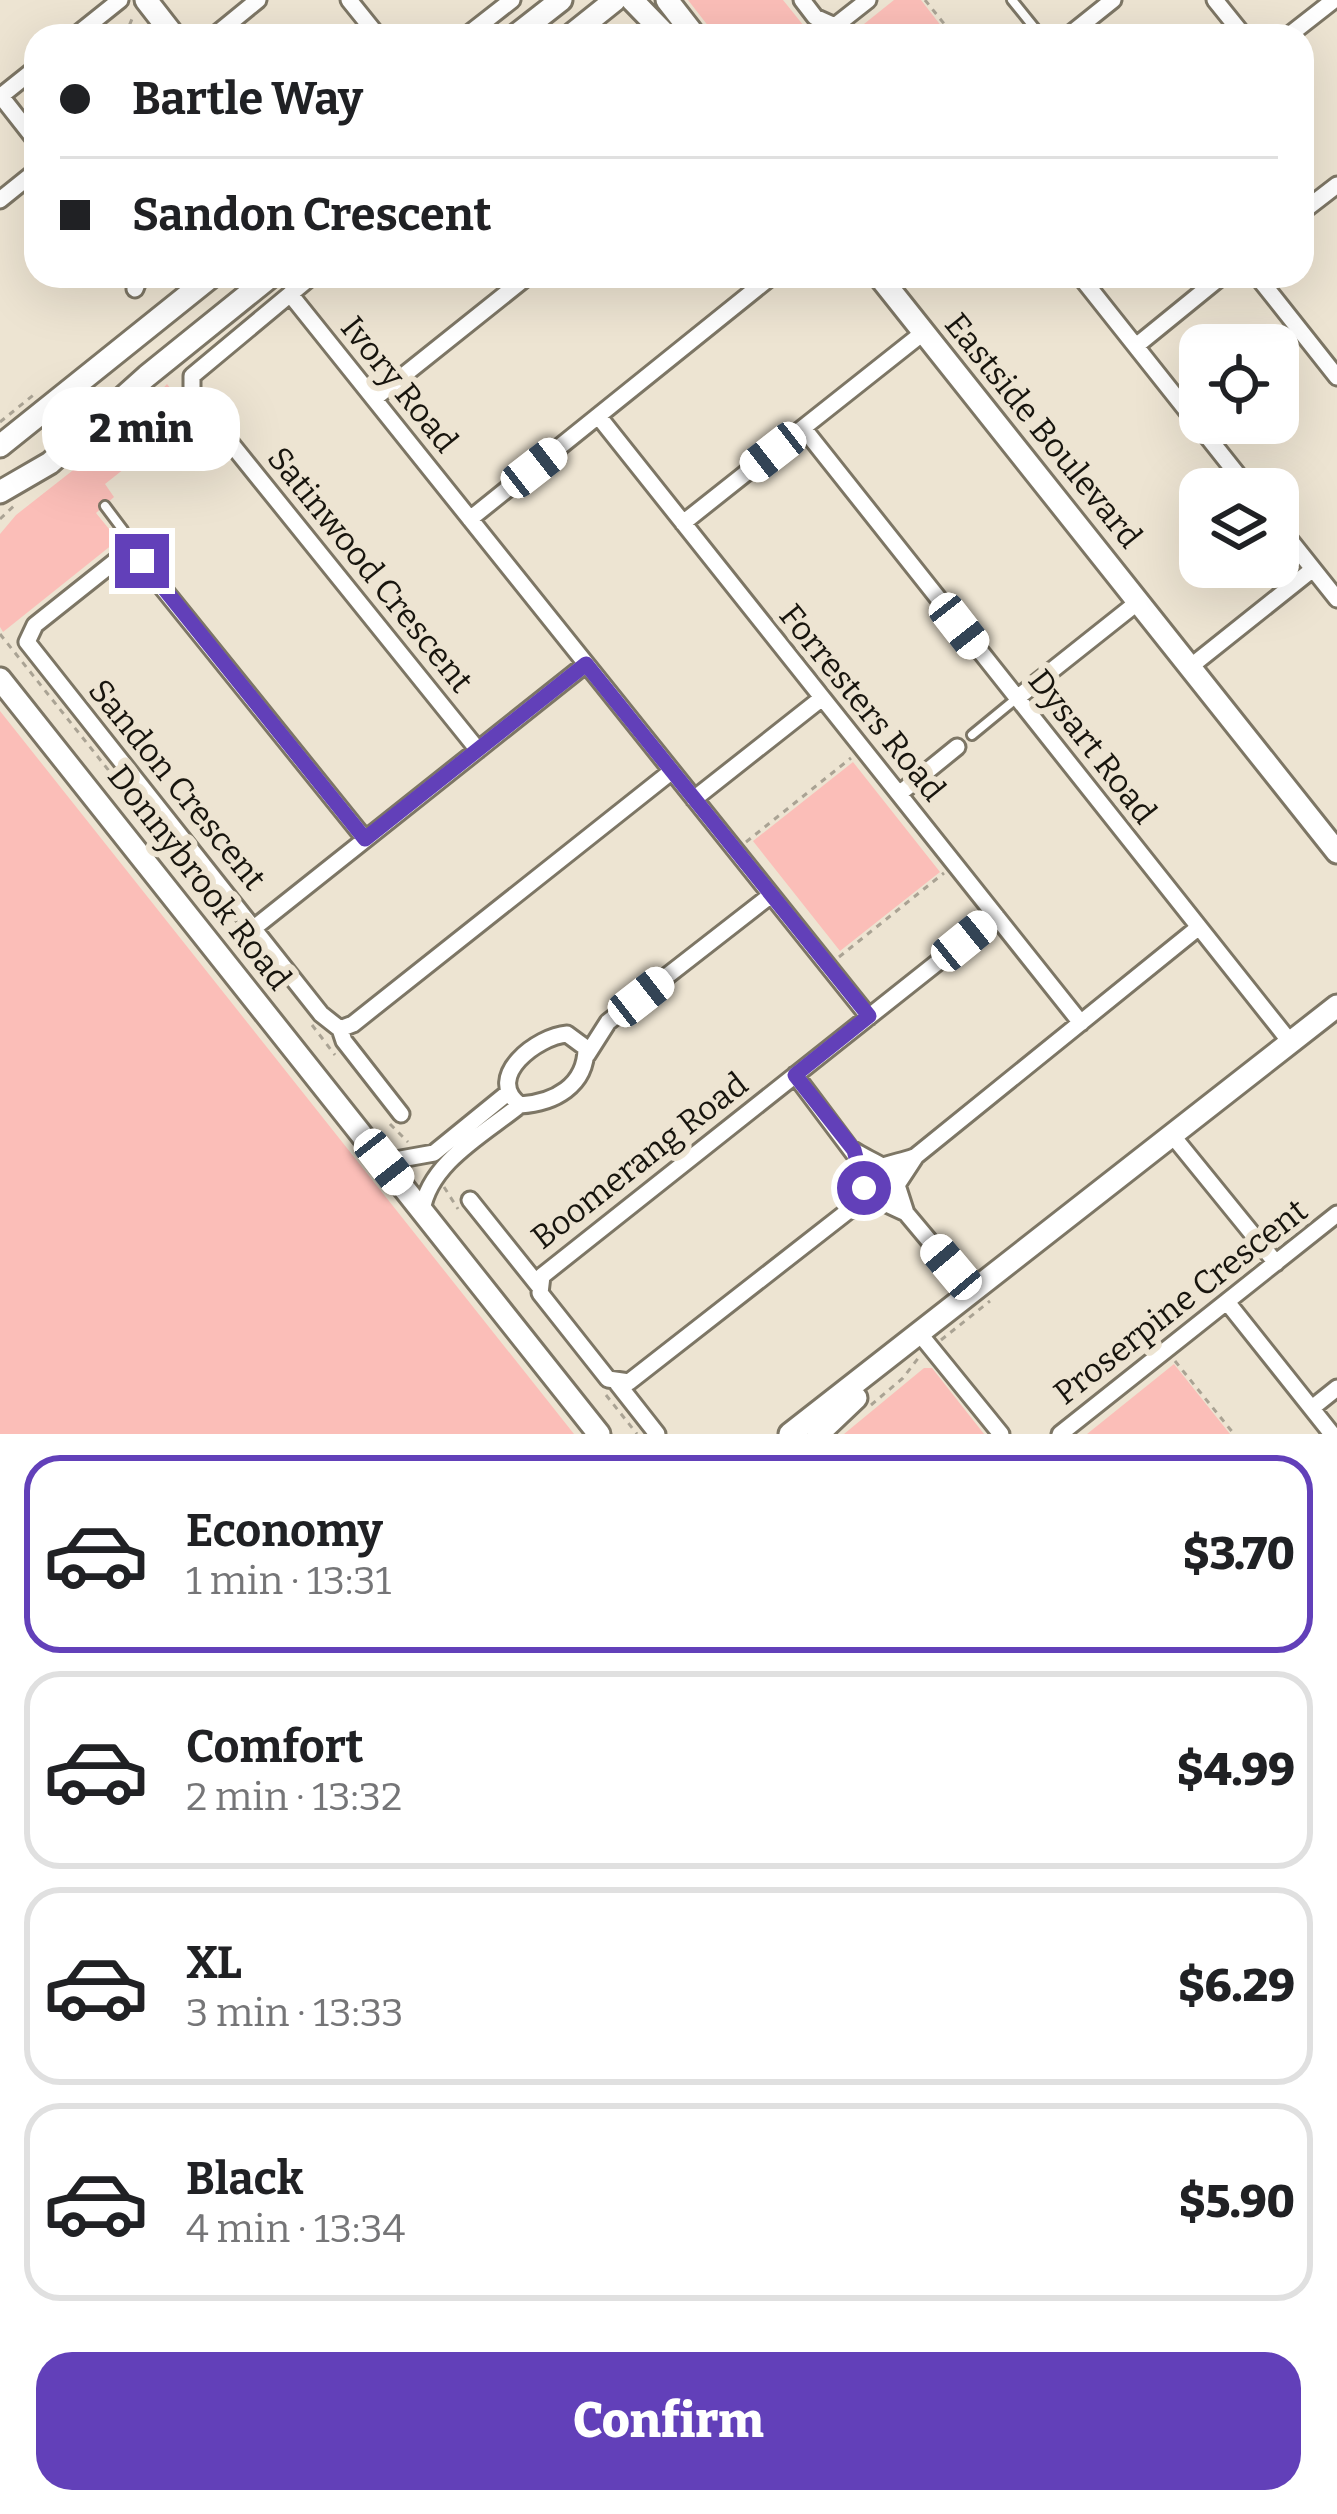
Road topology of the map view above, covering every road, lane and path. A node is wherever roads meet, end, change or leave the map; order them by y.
1 (258, 0) edge
2 (349, 0) edge
3 (512, 0) edge
4 (561, 0) edge
5 (615, 0) edge
6 (632, 0) edge
7 (802, 0) edge
8 (868, 0) edge
9 (925, 0) edge
10 (1012, 0) edge
11 (1113, 0) edge
12 (1215, 0) edge
13 (1334, 0) edge
14 (133, 2) edge
15 (95, 24) edge
16 (160, 24) edge
17 (229, 24) edge
18 (368, 24) edge
19 (481, 24) edge
20 (530, 24) edge
21 (585, 24) edge
22 (655, 24) edge
23 (831, 24) edge
24 (838, 24) edge
25 (944, 24) edge
26 (1031, 24) edge
27 (1083, 24) edge
28 (1234, 24) edge
29 (1303, 24) edge
30 (24, 77) edge
31 (0, 96) edge
32 (24, 126) edge
33 (24, 181) edge
34 (0, 200) edge
35 (197, 288) edge
36 (257, 288) edge
37 (298, 288) edge
38 (513, 288) edge
39 (757, 288) edge
40 (894, 288) edge
41 (1090, 288) edge
42 (1207, 288) edge
43 (1267, 288) edge
44 (290, 294) junction
45 (924, 332) junction
46 (1136, 346) junction
47 (1337, 377) edge
48 (374, 399) junction
49 (598, 417) junction
50 (803, 428) junction
51 (0, 446) edge
52 (50, 463) junction
53 (1233, 468) edge
54 (0, 492) edge
55 (0, 503) edge
56 (105, 506) dead end
57 (470, 519) junction
58 (683, 523) junction
59 (1299, 551) edge
60 (129, 554) junction
61 (1313, 569) junction
62 (1337, 599) edge
63 (1138, 602) junction
64 (0, 634) edge
65 (586, 664) junction
66 (1190, 667) junction
67 (0, 679) edge
68 (822, 698) junction
69 (1017, 698) junction
70 (972, 735) dead end
71 (957, 747) dead end
72 (863, 749) junction
73 (478, 750) junction
74 (672, 771) junction
75 (898, 794) junction
76 (694, 799) junction
77 (148, 820) dead end
78 (365, 839) junction
79 (735, 850) junction
80 (1337, 851) edge
81 (955, 864) junction
82 (771, 896) junction
83 (996, 916) junction
84 (1199, 927) junction
85 (254, 928) junction
86 (828, 966) junction
87 (1337, 1006) edge
88 (869, 1016) junction
89 (608, 1022) junction
90 (1081, 1023) junction
91 (312, 1025) dead end
92 (340, 1029) junction
93 (567, 1034) junction
94 (1291, 1043) junction
95 (587, 1055) junction
96 (341, 1063) dead end
97 (795, 1075) junction
98 (514, 1098) junction
99 (394, 1116) joint
100 (348, 1117) junction
101 (1172, 1135) junction
102 (854, 1150) junction
103 (916, 1156) junction
104 (422, 1158) junction
105 (384, 1162) junction
106 (883, 1167) junction
107 (437, 1174) junction
108 (863, 1182) junction
109 (897, 1185) junction
110 (470, 1200) dead end
111 (878, 1200) junction
112 (422, 1211) junction
113 (848, 1211) junction
114 (906, 1214) junction
115 (1337, 1214) edge
116 (466, 1219) dead end
117 (451, 1247) junction
118 (1276, 1263) junction
119 (538, 1285) junction
120 (1003, 1291) dead end
121 (973, 1293) junction
122 (1227, 1302) junction
123 (922, 1339) junction
124 (1167, 1350) junction
125 (594, 1380) dead end
126 (617, 1383) junction
127 (1337, 1388) edge
128 (868, 1407) dead end
129 (1312, 1408) junction
130 (599, 1434) edge
131 (637, 1434) edge
132 (657, 1434) edge
133 (790, 1434) edge
134 (818, 1434) edge
135 (1001, 1434) edge
136 (1060, 1434) edge
137 (1234, 1434) edge
138 (1332, 1434) edge

1 - 17 street
2 - 18 street
3 - 19 street
4 - 20 street
5 - 21 street
6 - 22 street
7 - 23 street
8 - 24 street
9 - 25 path
10 - 26 lane
11 - 27 street
12 - 28 street
13 - 29 street
14 - 15 street
14 - 16 street
30 - 31 street
31 - 32 street
33 - 34 street
35 - 51 street
36 - 52 street
37 - 44 street, Satinwood Crescent
38 - 48 street
39 - 49 street
40 - 45 street, Eastside Boulevard
41 - 46 street
42 - 46 street
43 - 47 street
44 - 48 street, Ivory Road
44 - 73 street, Satinwood Crescent
45 - 50 street
45 - 63 street, Eastside Boulevard
46 - 53 street
48 - 57 street, Ivory Road
49 - 57 street
49 - 58 street, Forresters Road
50 - 58 street
50 - 69 street, Dysart Road
52 - 54 street
52 - 55 street
56 - 60 lane
57 - 65 street, Ivory Road
58 - 68 street, Forresters Road
59 - 61 street
60 - 78 street
60 - 85 street, Sandon Crescent
61 - 62 street
61 - 66 street
63 - 66 street, Eastside Boulevard
63 - 69 street
64 - 77 path
65 - 73 street
65 - 74 street, Ivory Road
66 - 80 street, Eastside Boulevard
67 - 100 street, Donnybrook Road
68 - 72 street, Forresters Road
68 - 76 street
69 - 70 lane
69 - 84 street, Dysart Road
71 - 75 street
72 - 75 street, Forresters Road
72 - 79 path
73 - 78 street
74 - 76 street, Ivory Road
74 - 92 street
75 - 81 street, Forresters Road
76 - 79 street, Ivory Road
78 - 85 street
79 - 82 street, Ivory Road
81 - 83 street, Forresters Road
81 - 86 path
82 - 86 street, Ivory Road
82 - 89 street
83 - 88 street, Boomerang Road
83 - 90 street, Forresters Road
84 - 90 street
84 - 94 street, Dysart Road
85 - 92 street, Sandon Crescent
86 - 88 street, Ivory Road
87 - 94 street
88 - 97 street, Boomerang Road
89 - 93 street
89 - 95 street
90 - 103 street
91 - 96 path
92 - 99 street, Sandon Crescent
93 - 95 street
93 - 98 street
94 - 101 street
95 - 98 street
97 - 102 street
97 - 119 street, Boomerang Road
98 - 104 street
98 - 107 street
99 - 104 path
100 - 105 street, Donnybrook Road
100 - 117 street, Donnybrook Road
101 - 118 street
101 - 121 street
102 - 106 street
102 - 108 street
103 - 106 street
103 - 109 street
104 - 105 street
105 - 112 street, Donnybrook Road
106 - 108 street
106 - 109 street
107 - 112 street
107 - 116 path
108 - 111 street
108 - 113 street
109 - 111 street
109 - 114 street
110 - 119 street
111 - 113 street
111 - 114 street
112 - 117 street, Donnybrook Road
113 - 126 street
114 - 121 street
115 - 118 street, Proserpine Crescent
117 - 130 street, Donnybrook Road
118 - 122 street, Proserpine Crescent
119 - 126 street, Boomerang Road
120 - 123 path
121 - 123 street
122 - 124 street, Proserpine Crescent
122 - 129 street
123 - 128 path
123 - 133 street
123 - 134 street
123 - 135 street
124 - 136 street, Proserpine Crescent
124 - 137 path
125 - 131 path
126 - 132 street, Boomerang Road
127 - 129 street
129 - 138 street

